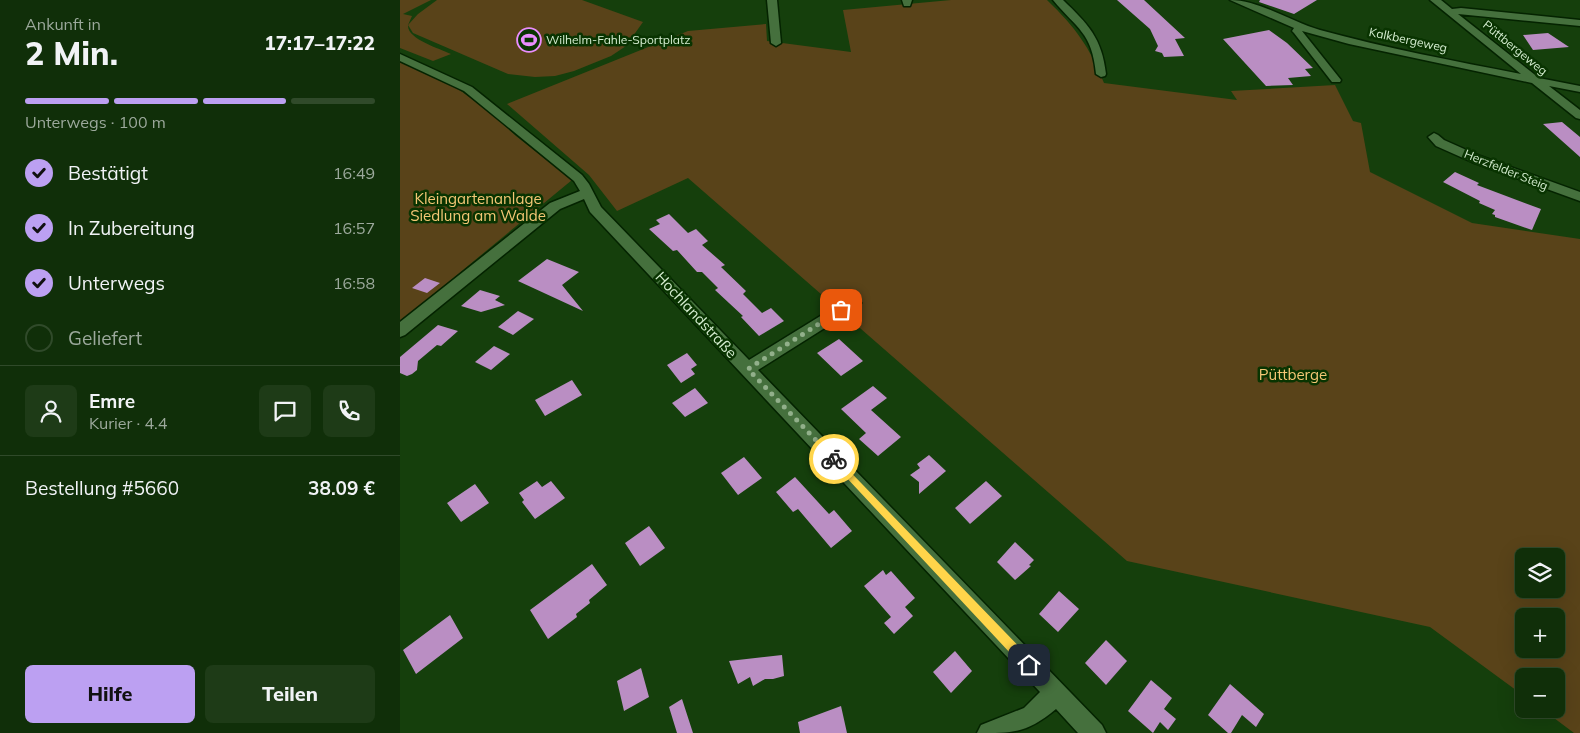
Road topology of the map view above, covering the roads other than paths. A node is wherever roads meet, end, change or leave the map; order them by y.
1 (772, 0) edge
2 (1058, 0) edge
3 (1235, 0) edge
4 (1435, 0) edge
5 (1450, 12) junction
6 (1580, 23) edge
7 (1300, 27) junction
8 (776, 44) dead end
9 (400, 58) edge
10 (1101, 74) dead end
11 (1336, 80) dead end
12 (1535, 80) junction
13 (1580, 88) edge
14 (1580, 116) edge
15 (1434, 137) dead end
16 (587, 193) junction
17 (1580, 197) edge
18 (853, 303) dead end
19 (400, 332) edge
20 (748, 369) junction
21 (1056, 693) junction
22 (988, 733) edge
23 (1094, 733) edge

1 - 8 street
2 - 10 street
3 - 7 street, Kalkbergeweg
4 - 5 street, Püttbergeweg
5 - 6 street
5 - 12 street, Püttbergeweg
7 - 11 street
7 - 12 street, Kalkbergeweg
9 - 16 street, Hochlandstraße
12 - 13 street, Kalkbergeweg
12 - 14 street, Püttbergeweg
15 - 17 street, Herzfelder Steig
16 - 19 street
16 - 20 street, Hochlandstraße
18 - 20 street
20 - 21 street, Hochlandstraße
21 - 22 street
21 - 23 street, Hochlandstraße

